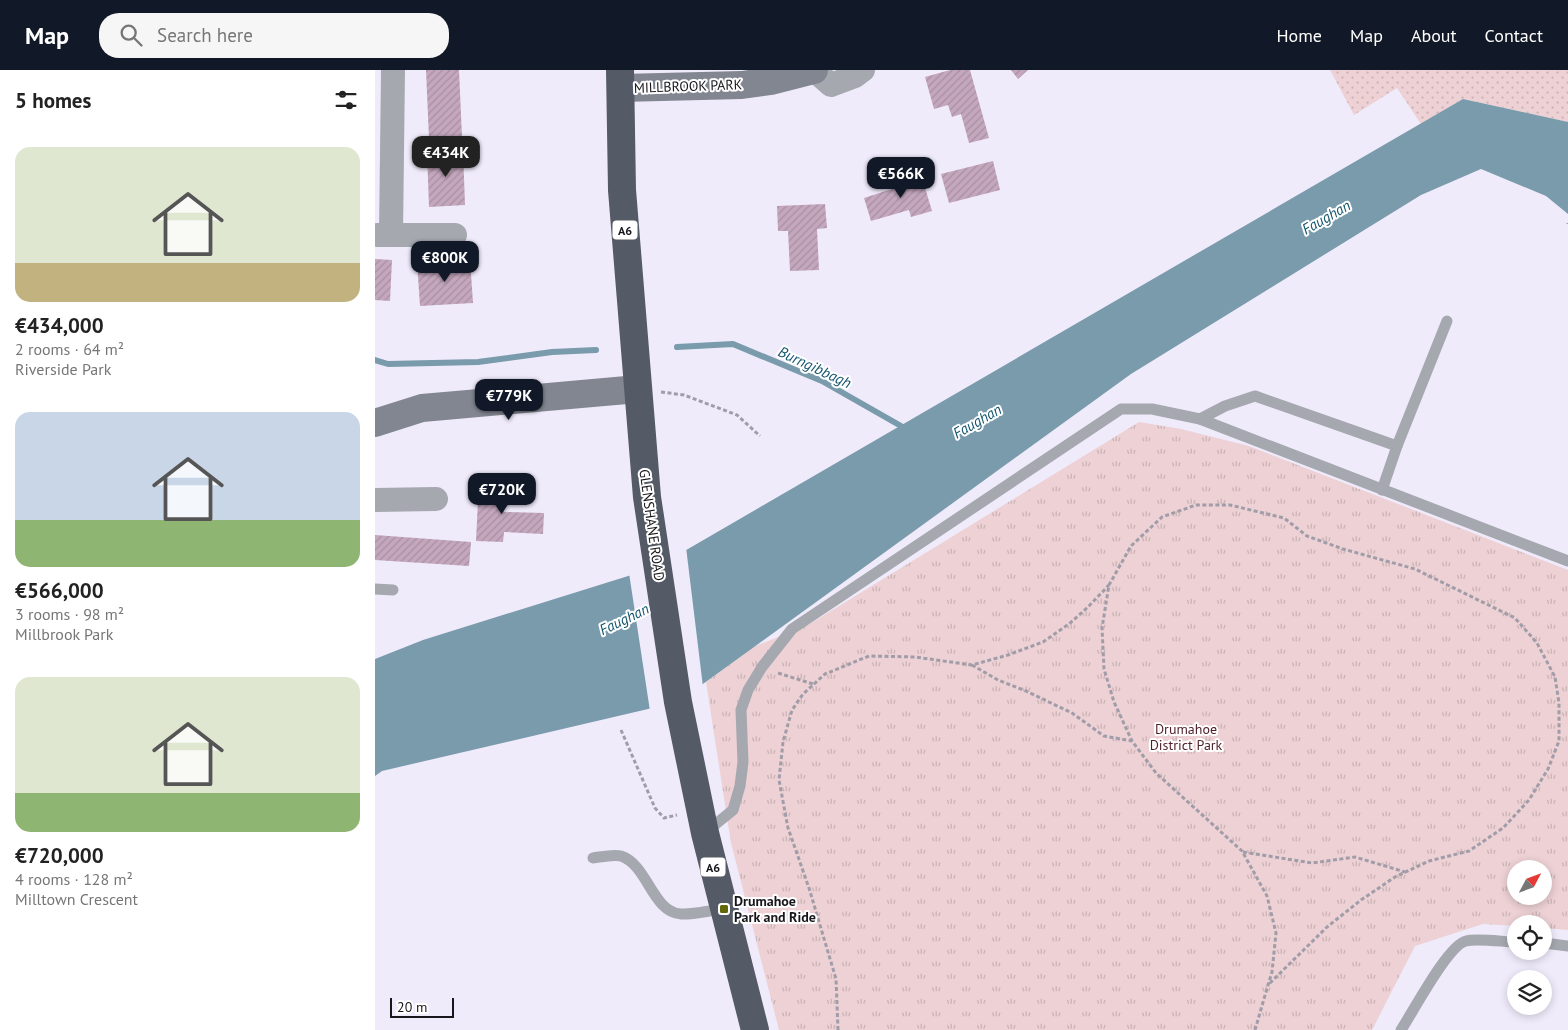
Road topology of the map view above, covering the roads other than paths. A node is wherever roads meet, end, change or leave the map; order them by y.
1 (393, 70) edge
2 (814, 70) edge
3 (863, 70) edge
4 (621, 79) edge
5 (383, 235) edge
6 (455, 235) dead end
7 (1447, 322) dead end
8 (638, 389) junction
9 (1200, 419) junction
10 (375, 423) edge
11 (1397, 446) junction
12 (1382, 490) junction
13 (436, 499) dead end
14 (375, 500) edge
15 (1568, 561) edge
16 (375, 589) edge
17 (393, 590) dead end
18 (702, 822) junction
19 (593, 858) dead end
20 (724, 909) junction
21 (1507, 942) edge
22 (1552, 944) edge
23 (1568, 946) edge
24 (755, 1030) edge
25 (1401, 1030) edge

1 - 5 street
2 - 3 street
2 - 4 main road, MILLBROOK PARK
4 - 8 highway, GLENSHANE ROAD / A6
5 - 6 street
7 - 11 lane
8 - 10 main road
8 - 18 highway, GLENSHANE ROAD / A6
9 - 11 lane
9 - 12 lane
9 - 18 lane
11 - 12 lane
12 - 15 lane
13 - 14 street
16 - 17 lane
18 - 20 highway, GLENSHANE ROAD / A6
19 - 20 lane
20 - 24 highway, GLENSHANE ROAD / A6
21 - 25 lane
22 - 23 lane

